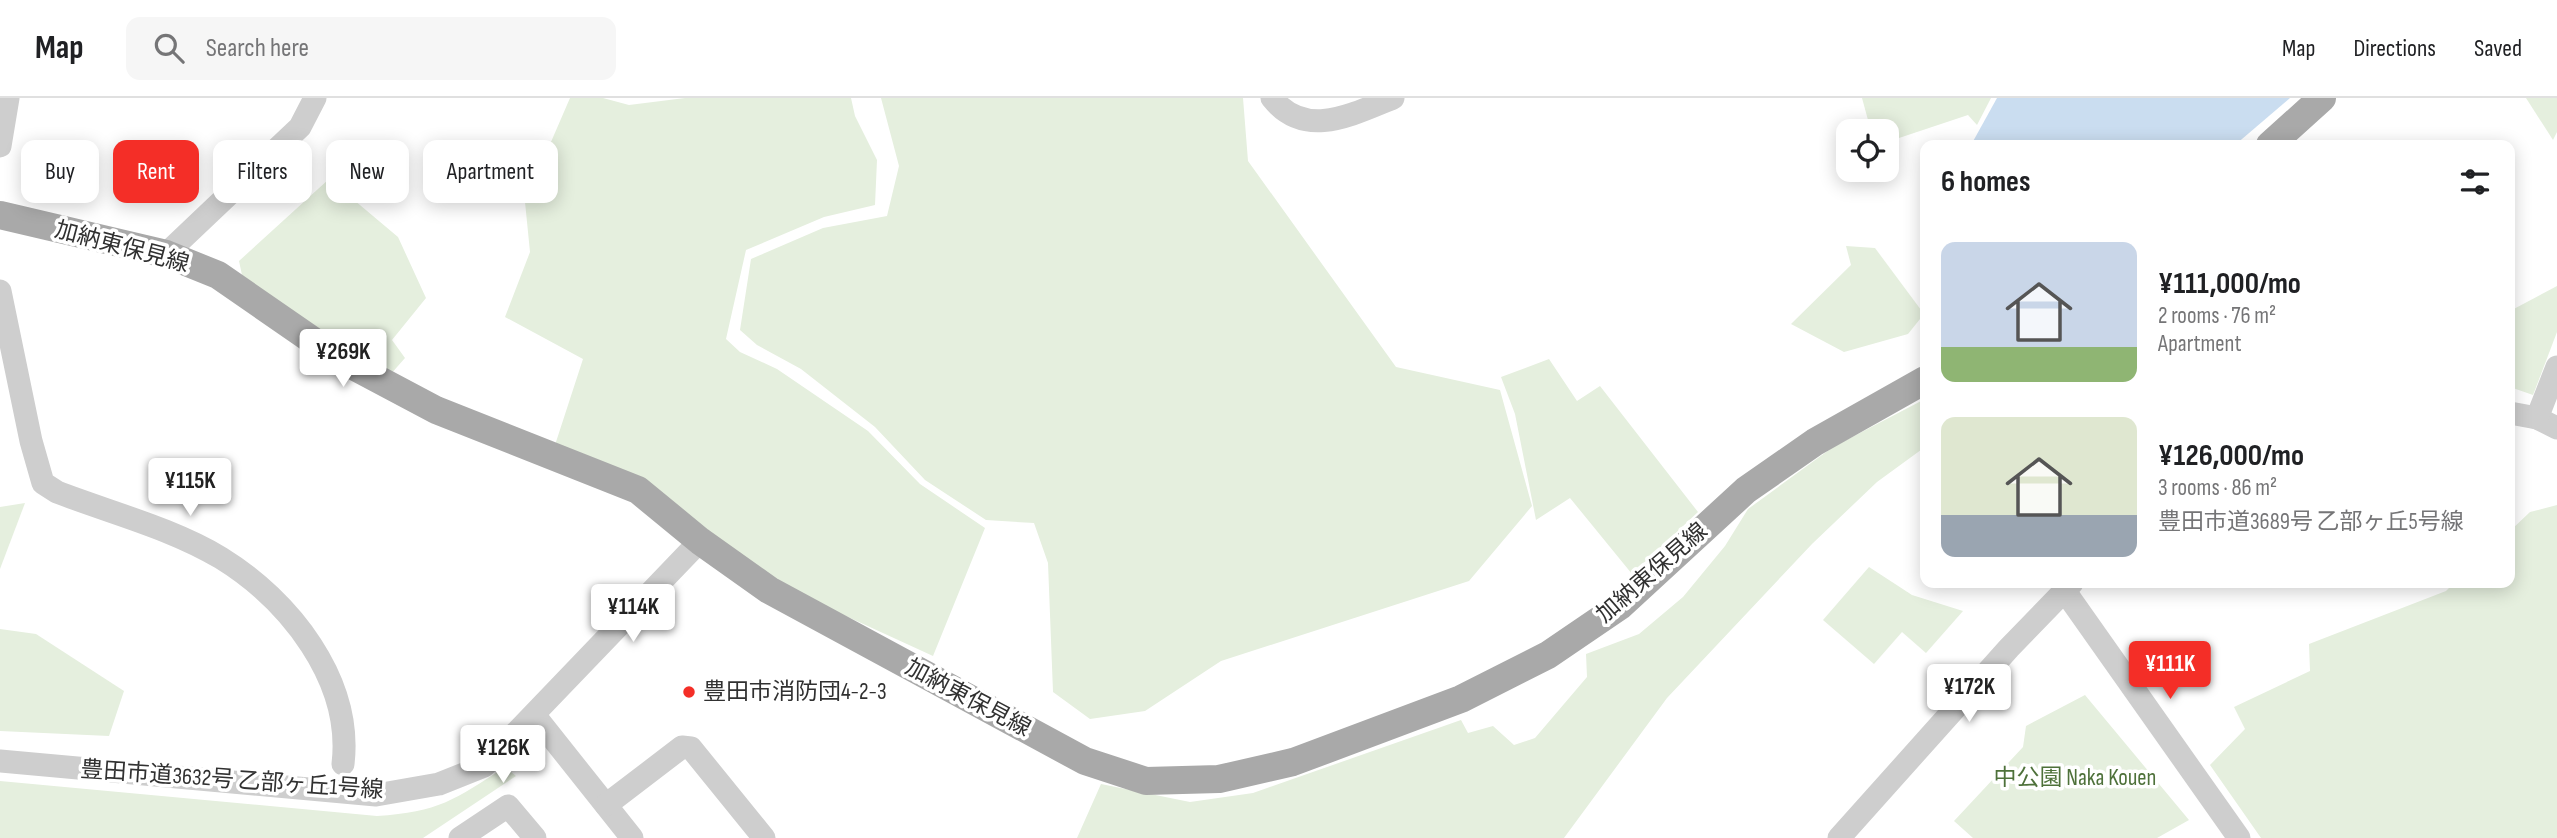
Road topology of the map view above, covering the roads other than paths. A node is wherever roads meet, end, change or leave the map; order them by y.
1 (8, 98) edge
2 (315, 98) edge
3 (1272, 98) edge
4 (1393, 98) edge
5 (2322, 98) edge
6 (2276, 140) edge
7 (0, 146) edge
8 (0, 215) edge
9 (166, 254) junction
10 (0, 291) edge
11 (2557, 367) edge
12 (1920, 383) edge
13 (2515, 414) edge
14 (2547, 423) edge
15 (700, 541) junction
16 (2067, 588) edge
17 (2069, 588) edge
18 (535, 716) junction
19 (0, 761) edge
20 (343, 764) dead end
21 (606, 805) junction
22 (460, 838) edge
23 (535, 838) edge
24 (632, 838) edge
25 (764, 838) edge
26 (1839, 838) edge
27 (2239, 838) edge

1 - 7 street
2 - 9 street
3 - 4 street
5 - 6 main road
8 - 9 main road, 加納東保見線
9 - 15 main road, 加納東保見線
10 - 20 street
11 - 14 street
12 - 15 main road, 加納東保見線
13 - 14 street
15 - 18 street, 豊田市道3632号 乙部ヶ丘1号線
16 - 26 street
17 - 27 street
18 - 19 street, 豊田市道3632号 乙部ヶ丘1号線
18 - 21 street
21 - 24 street
21 - 25 street
22 - 23 street

